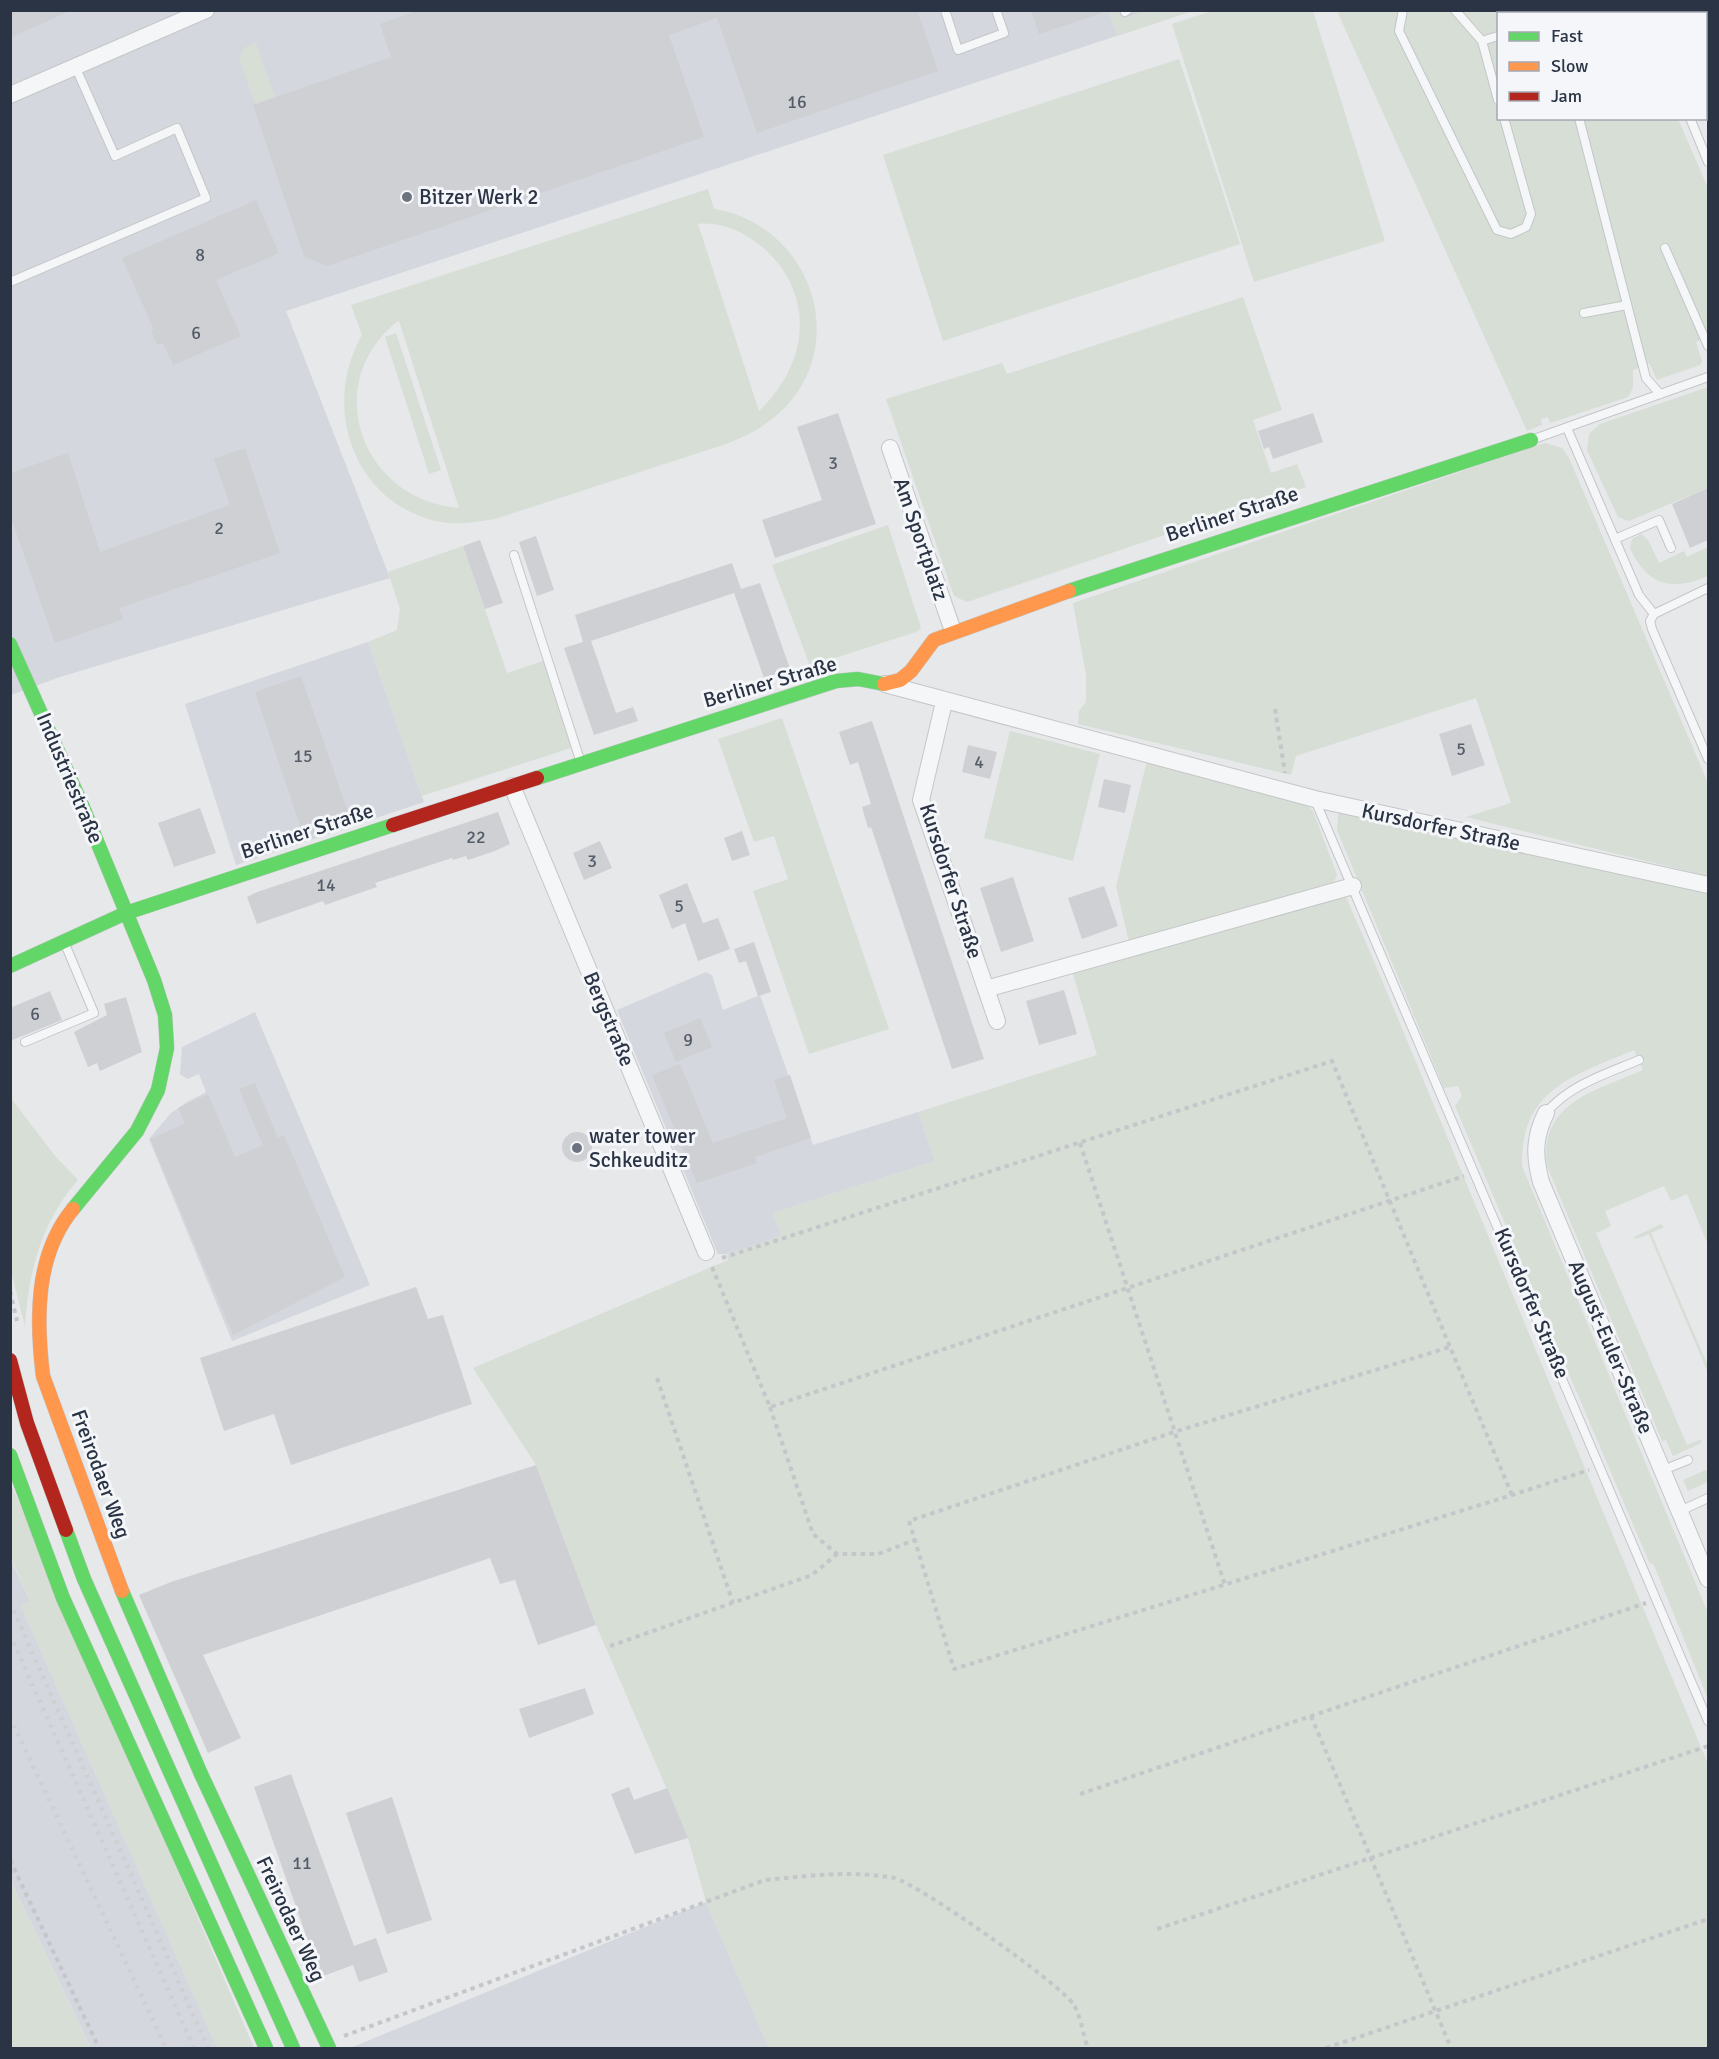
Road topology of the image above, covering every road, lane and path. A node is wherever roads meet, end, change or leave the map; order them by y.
1 (206, 10) edge
2 (945, 10) edge
3 (996, 10) edge
4 (1403, 10) edge
5 (1455, 10) edge
6 (1497, 36) edge
7 (1482, 41) junction
8 (75, 66) junction
9 (10, 95) edge
10 (1497, 96) edge
11 (1505, 120) edge
12 (1580, 120) edge
13 (1691, 120) edge
14 (1708, 162) edge
15 (1665, 248) dead end
16 (10, 282) edge
17 (1627, 305) junction
18 (1584, 313) dead end
19 (1708, 346) edge
20 (1708, 377) edge
21 (1660, 394) junction
22 (1567, 428) junction
23 (1531, 440) joint
24 (890, 448) dead end
25 (1615, 539) junction
26 (1671, 548) dead end
27 (514, 555) dead end
28 (1708, 588) edge
29 (1654, 614) junction
30 (952, 631) junction
31 (10, 644) edge
32 (884, 684) junction
33 (944, 702) junction
34 (1275, 709) dead end
35 (1708, 759) edge
36 (581, 763) junction
37 (512, 786) junction
38 (1287, 791) junction
39 (1315, 799) junction
40 (1708, 885) edge
41 (1353, 886) junction
42 (126, 913) junction
43 (64, 941) junction
44 (10, 966) edge
45 (986, 989) junction
46 (998, 1021) dead end
47 (25, 1042) dead end
48 (1639, 1060) dead end
49 (1546, 1113) joint
50 (1080, 1143) junction
51 (1475, 1172) junction
52 (1390, 1203) junction
53 (706, 1252) junction
54 (1128, 1289) junction
55 (1450, 1347) junction
56 (10, 1360) edge
57 (657, 1378) dead end
58 (770, 1407) junction
59 (1174, 1432) junction
60 (10, 1455) edge
61 (1688, 1460) dead end
62 (1601, 1466) junction
63 (1663, 1470) junction
64 (1512, 1495) junction
65 (1708, 1498) edge
66 (1680, 1511) junction
67 (915, 1540) junction
68 (837, 1554) junction
69 (1708, 1580) edge
70 (1225, 1585) junction
71 (1658, 1599) junction
72 (733, 1603) junction
73 (610, 1646) dead end
74 (1311, 1716) junction
75 (1708, 1720) edge
76 (1708, 1746) edge
77 (1080, 1794) dead end
78 (10, 1860) edge
79 (1371, 1860) junction
80 (1708, 1919) edge
81 (1157, 1929) dead end
82 (1435, 2011) junction
83 (328, 2046) edge
84 (99, 2049) edge
85 (266, 2049) edge
86 (293, 2049) edge
87 (1088, 2049) edge
88 (1326, 2049) edge
89 (1451, 2049) edge

1 - 8 street
2 - 3 lane
4 - 11 lane
5 - 7 lane
6 - 7 lane
7 - 10 lane
8 - 9 street
8 - 16 lane
12 - 17 lane
13 - 14 lane
15 - 19 lane
17 - 18 lane
17 - 21 lane
20 - 21 lane
21 - 22 lane
22 - 23 lane
22 - 25 lane
23 - 30 street, Berliner Straße
24 - 30 street, Am Sportplatz
25 - 26 lane
25 - 29 lane
27 - 36 lane
28 - 29 lane
29 - 35 lane
30 - 32 street, Berliner Straße
31 - 42 street, Industriestraße
32 - 33 street, Kursdorfer Straße
32 - 36 street, Berliner Straße
33 - 38 street, Kursdorfer Straße
33 - 45 street, Kursdorfer Straße
34 - 38 path
36 - 37 street, Berliner Straße
37 - 42 street, Berliner Straße
37 - 53 street, Bergstraße
38 - 39 street, Kursdorfer Straße
39 - 40 street, Kursdorfer Straße
39 - 41 lane, Kursdorfer Straße
41 - 45 street
41 - 51 lane, Kursdorfer Straße
42 - 43 street, Berliner Straße
42 - 83 street, Freirodaer Weg
43 - 44 street, Berliner Straße
43 - 47 lane
45 - 46 street, Kursdorfer Straße
48 - 49 lane
49 - 63 street, August-Euler-Straße
50 - 52 path
50 - 53 path
50 - 54 path
51 - 52 path
51 - 62 lane, Kursdorfer Straße
52 - 54 path
52 - 55 path
53 - 58 path
54 - 58 path
54 - 59 path
55 - 59 path
55 - 64 path
56 - 86 street
57 - 72 path
58 - 68 path
59 - 67 path
59 - 70 path
60 - 85 street
61 - 63 lane
62 - 64 path
62 - 71 lane, Kursdorfer Straße
63 - 66 street, August-Euler-Straße
64 - 70 path
65 - 66 lane
66 - 69 street, August-Euler-Straße
67 - 68 path
67 - 70 path
68 - 72 path
71 - 74 path
71 - 75 lane, Kursdorfer Straße
72 - 73 path
74 - 77 path
74 - 79 path
76 - 79 path
78 - 84 path
79 - 81 path
79 - 82 path
80 - 82 path
82 - 88 path
82 - 89 path
83 - 87 path

